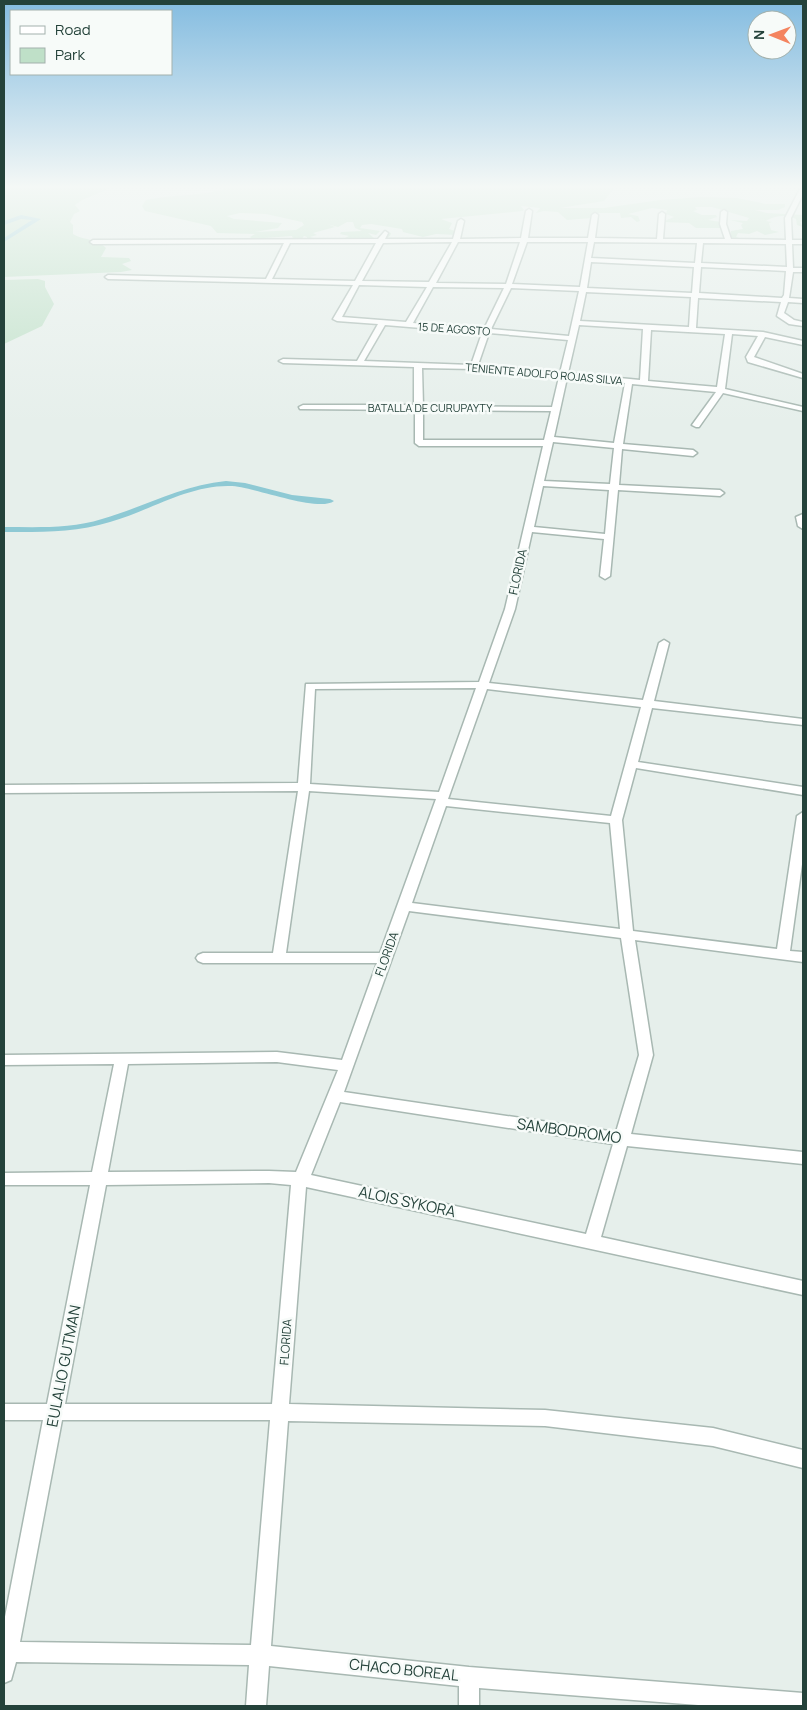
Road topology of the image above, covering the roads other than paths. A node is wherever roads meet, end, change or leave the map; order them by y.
1 (276, 265) edge
2 (369, 265) edge
3 (444, 265) edge
4 (516, 265) edge
5 (587, 265) edge
6 (694, 265) edge
7 (698, 265) junction
8 (790, 265) edge
9 (790, 270) junction
10 (803, 270) edge
11 (108, 277) dead end
12 (268, 282) junction
13 (358, 285) junction
14 (432, 286) junction
15 (508, 287) junction
16 (584, 289) junction
17 (695, 296) junction
18 (784, 301) junction
19 (803, 301) edge
20 (382, 323) junction
21 (576, 323) junction
22 (803, 324) edge
23 (408, 325) junction
24 (647, 327) junction
25 (692, 330) junction
26 (486, 331) junction
27 (729, 331) junction
28 (763, 334) junction
29 (572, 338) junction
30 (803, 343) edge
31 (283, 361) dead end
32 (359, 364) junction
33 (418, 365) junction
34 (474, 367) junction
35 (563, 376) junction
36 (803, 376) edge
37 (629, 382) junction
38 (644, 383) junction
39 (721, 390) junction
40 (304, 407) dead end
41 (420, 407) junction
42 (556, 409) junction
43 (803, 409) edge
44 (696, 425) dead end
45 (549, 441) junction
46 (619, 446) junction
47 (692, 453) dead end
48 (540, 482) junction
49 (615, 487) junction
50 (720, 493) dead end
51 (803, 517) edge
52 (803, 526) edge
53 (528, 529) junction
54 (610, 537) junction
55 (606, 576) dead end
56 (664, 643) dead end
57 (482, 685) junction
58 (646, 702) junction
59 (803, 722) edge
60 (631, 764) junction
61 (304, 787) junction
62 (4, 789) edge
63 (803, 791) edge
64 (442, 799) junction
65 (616, 820) junction
66 (803, 824) edge
67 (404, 906) junction
68 (628, 934) junction
69 (782, 954) junction
70 (803, 957) edge
71 (203, 958) dead end
72 (279, 958) junction
73 (386, 958) junction
74 (122, 1058) junction
75 (4, 1060) edge
76 (348, 1066) junction
77 (336, 1096) junction
78 (621, 1139) junction
79 (803, 1158) edge
80 (4, 1179) edge
81 (99, 1179) junction
82 (301, 1179) junction
83 (592, 1242) junction
84 (803, 1288) edge
85 (4, 1412) edge
86 (280, 1412) junction
87 (55, 1413) junction
88 (803, 1459) edge
89 (6, 1652) edge
90 (259, 1655) junction
91 (4, 1673) edge
92 (469, 1677) junction
93 (803, 1704) edge
94 (256, 1706) edge
95 (469, 1706) edge

1 - 12 street
2 - 13 street
3 - 14 street
4 - 15 street
5 - 16 street, FLORIDA
6 - 7 street
7 - 9 street
7 - 17 street
8 - 9 street
9 - 10 street
9 - 18 street
11 - 12 street
12 - 13 street
13 - 14 street
13 - 20 street, 15 DE AGOSTO
14 - 15 street
14 - 23 street
15 - 16 street
15 - 26 street
16 - 17 street
16 - 21 street, FLORIDA
17 - 18 street
17 - 25 street
18 - 19 street
18 - 22 street
20 - 23 street, 15 DE AGOSTO
20 - 32 street
21 - 24 street
21 - 29 street, FLORIDA
23 - 26 street, 15 DE AGOSTO
24 - 25 street
24 - 38 street
25 - 27 street
26 - 29 street, 15 DE AGOSTO
26 - 34 street
27 - 28 street
27 - 39 street
28 - 30 street
28 - 36 street
29 - 35 street, FLORIDA
31 - 32 street, TENIENTE ADOLFO ROJAS SILVA
32 - 33 street, TENIENTE ADOLFO ROJAS SILVA
33 - 34 street, TENIENTE ADOLFO ROJAS SILVA
33 - 41 street
34 - 35 street, TENIENTE ADOLFO ROJAS SILVA
35 - 37 street, TENIENTE ADOLFO ROJAS SILVA
35 - 42 street, FLORIDA
37 - 38 street, TENIENTE ADOLFO ROJAS SILVA
37 - 46 street
38 - 39 street, TENIENTE ADOLFO ROJAS SILVA
39 - 43 street, TENIENTE ADOLFO ROJAS SILVA
39 - 44 street
40 - 41 street, BATALLA DE CURUPAYTY
41 - 42 street, BATALLA DE CURUPAYTY
41 - 45 street
42 - 45 street, FLORIDA
45 - 46 street
45 - 48 street, FLORIDA
46 - 47 street
46 - 49 street
48 - 49 street
48 - 53 street, FLORIDA
49 - 50 street
49 - 54 street
51 - 52 street
53 - 54 street
53 - 57 street, FLORIDA
54 - 55 street
56 - 58 street
57 - 58 street
57 - 61 street
57 - 64 street, FLORIDA
58 - 59 street
58 - 60 street
60 - 63 street
60 - 65 street
61 - 62 street
61 - 64 street
61 - 72 street
64 - 65 street
64 - 67 street, FLORIDA
65 - 68 street
66 - 69 street
67 - 68 street
67 - 73 street, FLORIDA
68 - 69 street
68 - 78 street
69 - 70 street
71 - 72 street
72 - 73 street
73 - 76 street, FLORIDA
74 - 75 street
74 - 76 street
74 - 81 street, EULALIO GUTMAN
76 - 77 street, FLORIDA
77 - 78 street, SAMBODROMO
77 - 82 street, FLORIDA
78 - 79 street, SAMBODROMO
78 - 83 street
80 - 81 street, ALOIS SYKORA
81 - 82 street, ALOIS SYKORA
81 - 87 street, EULALIO GUTMAN
82 - 83 street, ALOIS SYKORA
82 - 86 street, FLORIDA
83 - 84 street, ALOIS SYKORA
85 - 87 street
86 - 87 street
86 - 88 street
86 - 90 street, FLORIDA
87 - 89 street, EULALIO GUTMAN
89 - 90 street, CHACO BOREAL
89 - 91 street, EULALIO GUTMAN
90 - 92 street, CHACO BOREAL
90 - 94 street, FLORIDA
92 - 93 street, CHACO BOREAL
92 - 95 street

